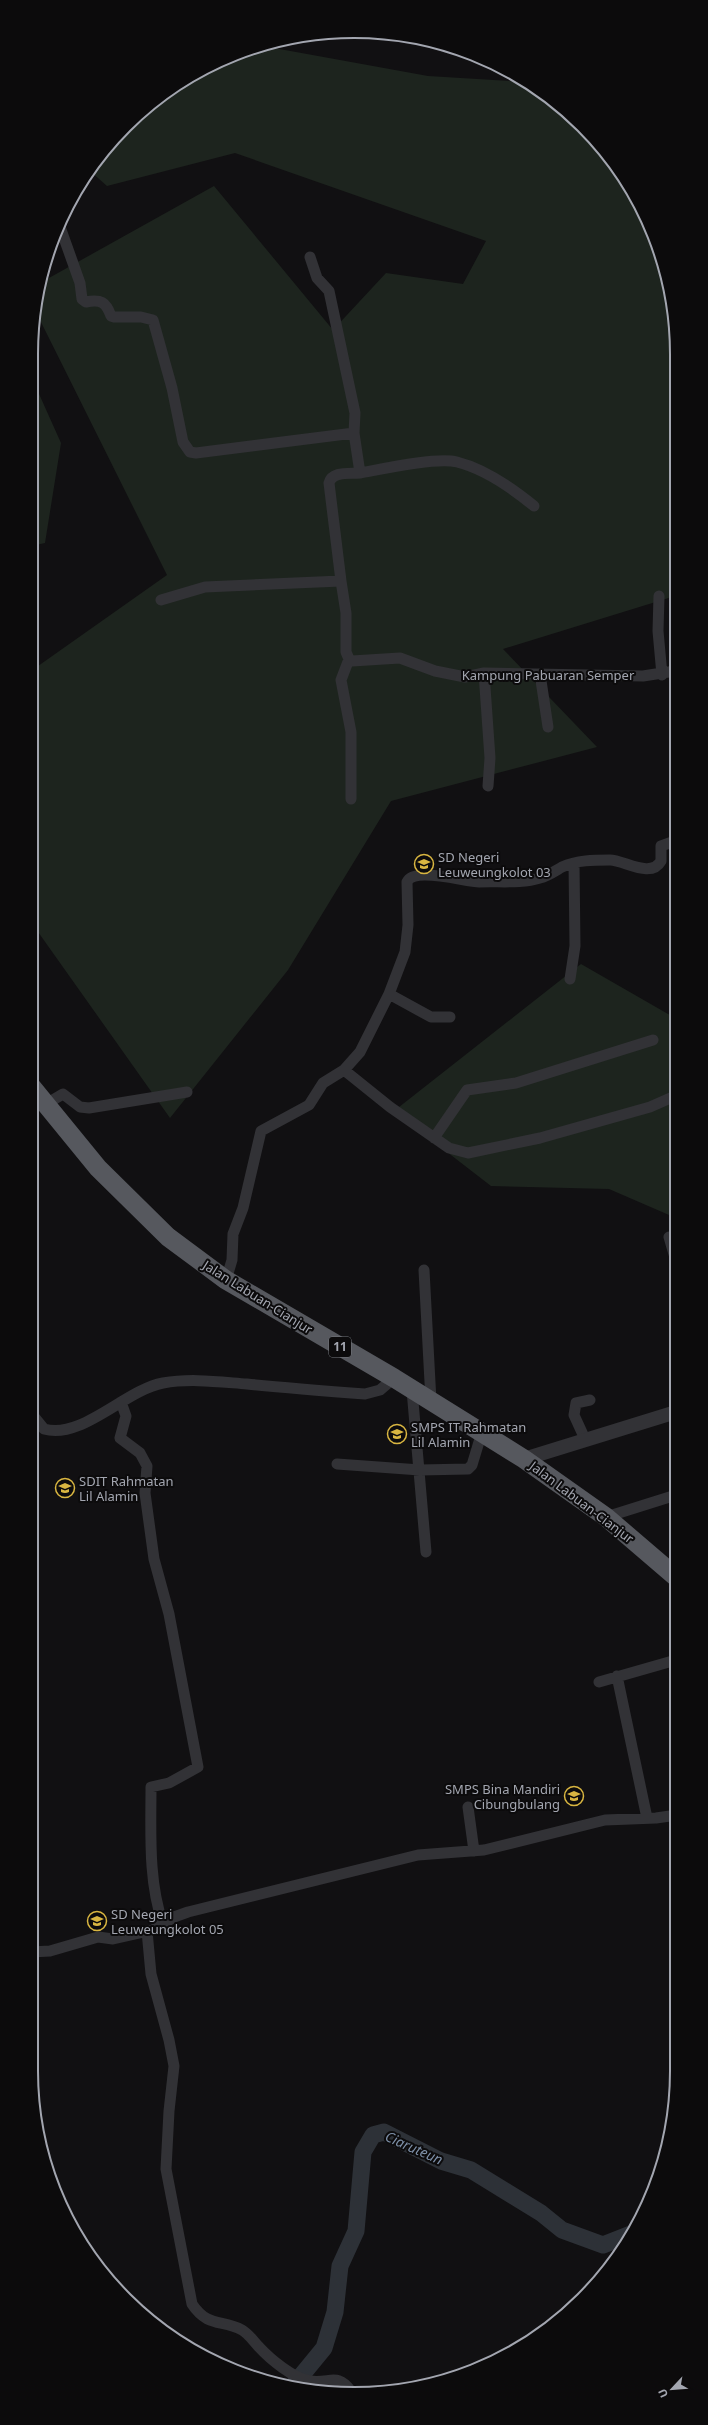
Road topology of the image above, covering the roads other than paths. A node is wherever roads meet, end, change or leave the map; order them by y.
1 (62, 233) edge
2 (310, 256) dead end
3 (354, 433) junction
4 (360, 473) junction
5 (534, 506) dead end
6 (341, 581) junction
7 (659, 596) dead end
8 (161, 600) dead end
9 (348, 659) junction
10 (670, 672) edge
11 (484, 673) junction
12 (540, 674) junction
13 (662, 674) junction
14 (548, 727) dead end
15 (488, 786) dead end
16 (351, 799) dead end
17 (670, 843) edge
18 (574, 863) junction
19 (570, 979) dead end
20 (390, 994) junction
21 (450, 1017) dead end
22 (653, 1040) dead end
23 (344, 1070) junction
24 (187, 1092) dead end
25 (38, 1094) edge
26 (670, 1098) edge
27 (46, 1104) junction
28 (434, 1138) junction
29 (669, 1237) dead end
30 (670, 1240) edge
31 (424, 1270) dead end
32 (226, 1280) junction
33 (394, 1378) junction
34 (412, 1390) junction
35 (590, 1400) dead end
36 (431, 1401) junction
37 (120, 1402) junction
38 (670, 1414) edge
39 (38, 1422) edge
40 (482, 1432) junction
41 (584, 1439) junction
42 (524, 1459) junction
43 (337, 1464) dead end
44 (420, 1470) junction
45 (670, 1497) edge
46 (606, 1517) junction
47 (426, 1552) dead end
48 (670, 1571) edge
49 (670, 1662) edge
50 (617, 1676) junction
51 (599, 1682) dead end
52 (468, 1807) dead end
53 (670, 1816) edge
54 (647, 1818) junction
55 (474, 1852) junction
56 (163, 1924) junction
57 (147, 1931) junction
58 (38, 1951) edge
59 (347, 2387) edge

1 - 3 street
2 - 3 street
3 - 4 street
4 - 5 street
4 - 6 street
6 - 8 street
6 - 9 street
7 - 13 street
9 - 11 street, Kampung Pabuaran Semper
9 - 16 street
10 - 13 street, Kampung Pabuaran Semper
11 - 12 street, Kampung Pabuaran Semper
11 - 15 street
12 - 13 street, Kampung Pabuaran Semper
12 - 14 street
17 - 18 street
18 - 19 street
18 - 20 street
20 - 21 street
20 - 23 street
22 - 28 street
23 - 28 street
23 - 32 street
24 - 27 street
25 - 27 highway, Jalan Labuan-Cianjur / 11
26 - 28 street
27 - 32 highway, Jalan Labuan-Cianjur / 11
29 - 30 street
31 - 36 street
32 - 33 highway, Jalan Labuan-Cianjur / 11
33 - 34 highway, Jalan Labuan-Cianjur / 11
33 - 37 street
34 - 36 highway, Jalan Labuan-Cianjur / 11
34 - 44 street
35 - 41 street
36 - 40 highway, Jalan Labuan-Cianjur / 11
37 - 39 street
37 - 56 street
38 - 41 street
40 - 42 highway, Jalan Labuan-Cianjur / 11
40 - 44 street
41 - 42 street
42 - 46 highway, Jalan Labuan-Cianjur / 11
43 - 44 street
44 - 47 street
45 - 46 street
46 - 48 highway, Jalan Labuan-Cianjur / 11
49 - 50 street
50 - 51 street
50 - 54 street
52 - 55 street
53 - 54 street
54 - 55 street
55 - 56 street
56 - 57 street
57 - 58 street
57 - 59 street

